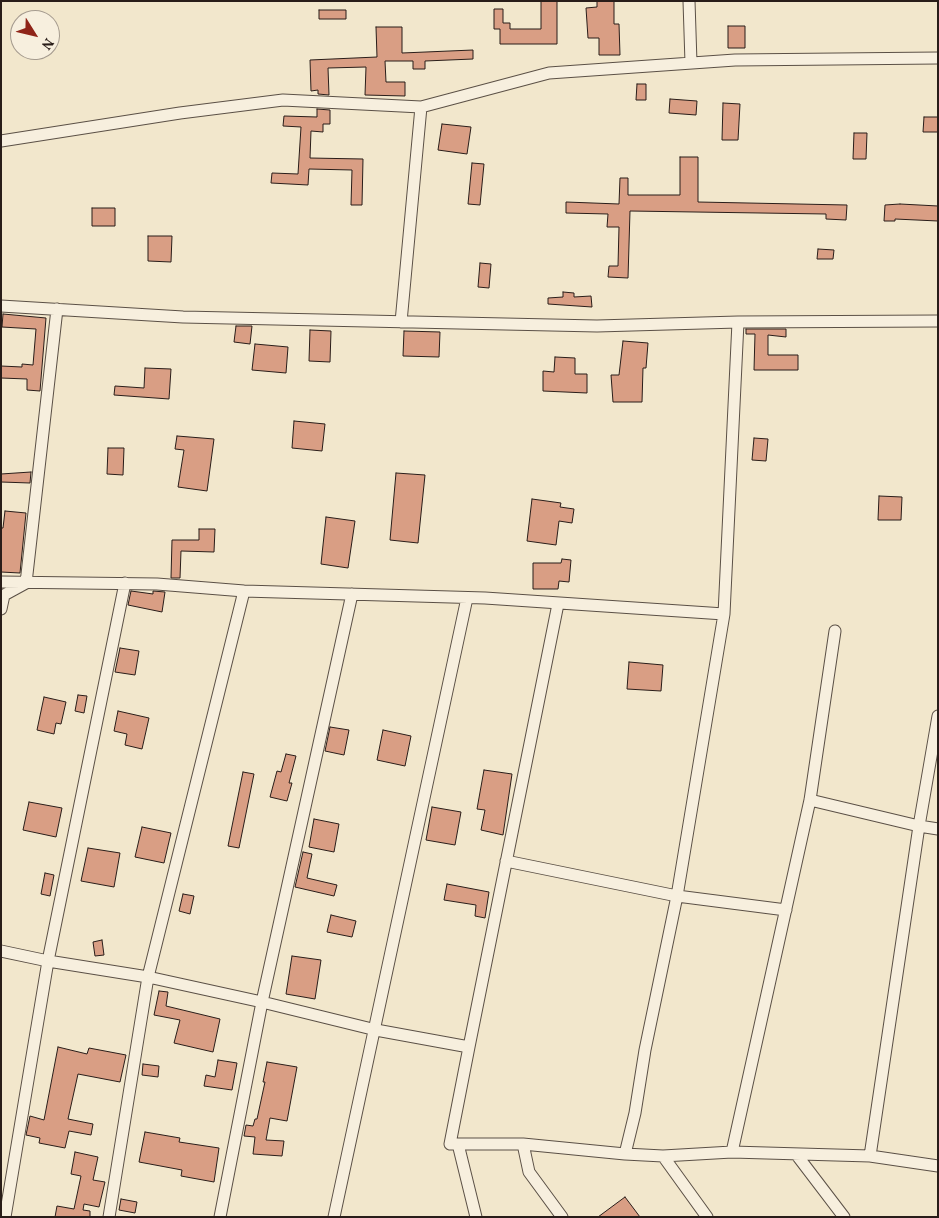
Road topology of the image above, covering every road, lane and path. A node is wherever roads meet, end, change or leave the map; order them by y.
1 (689, 1) edge
2 (938, 58) edge
3 (691, 63) junction
4 (421, 107) junction
5 (1, 141) edge
6 (1, 306) edge
7 (57, 309) junction
8 (938, 321) edge
9 (401, 322) junction
10 (738, 322) junction
11 (1, 582) edge
12 (26, 583) junction
13 (125, 583) junction
14 (244, 591) junction
15 (352, 594) junction
16 (467, 598) junction
17 (558, 604) junction
18 (1, 609) edge
19 (724, 614) junction
20 (835, 631) dead end
21 (938, 716) edge
22 (810, 800) junction
23 (919, 826) junction
24 (938, 830) edge
25 (506, 861) junction
26 (676, 896) junction
27 (786, 910) junction
28 (1, 950) edge
29 (48, 961) junction
30 (148, 977) junction
31 (262, 1002) junction
32 (376, 1030) junction
33 (469, 1047) junction
34 (458, 1144) junction
35 (523, 1144) junction
36 (732, 1152) junction
37 (625, 1154) junction
38 (796, 1154) junction
39 (663, 1156) junction
40 (870, 1156) junction
41 (938, 1166) edge
42 (5, 1217) edge
43 (109, 1217) edge
44 (220, 1217) edge
45 (334, 1217) edge
46 (476, 1217) edge
47 (562, 1217) edge
48 (707, 1217) edge
49 (844, 1217) edge

1 - 3 street
2 - 3 street
3 - 4 street
4 - 5 street
4 - 9 street
6 - 7 street
7 - 9 street
7 - 12 street
8 - 10 street
9 - 10 street
10 - 19 street
11 - 12 street
12 - 13 street
12 - 18 street
13 - 14 street
13 - 29 street
14 - 15 street
14 - 30 street
15 - 16 street
15 - 31 street
16 - 17 street
16 - 32 street
17 - 19 street
17 - 25 street
19 - 26 street
20 - 22 street
21 - 23 street
22 - 23 street
22 - 27 street
23 - 24 street
23 - 40 street
25 - 26 street
25 - 33 street
26 - 27 street
26 - 37 street
27 - 36 street
28 - 29 street
29 - 30 street
29 - 42 street
30 - 31 street
30 - 43 street
31 - 32 street
31 - 44 street
32 - 33 street
32 - 45 street
33 - 34 street
34 - 35 street
34 - 46 street
35 - 37 street
35 - 47 street
36 - 38 street
36 - 39 street
37 - 39 street
38 - 40 street
38 - 49 street
39 - 48 street
40 - 41 street

